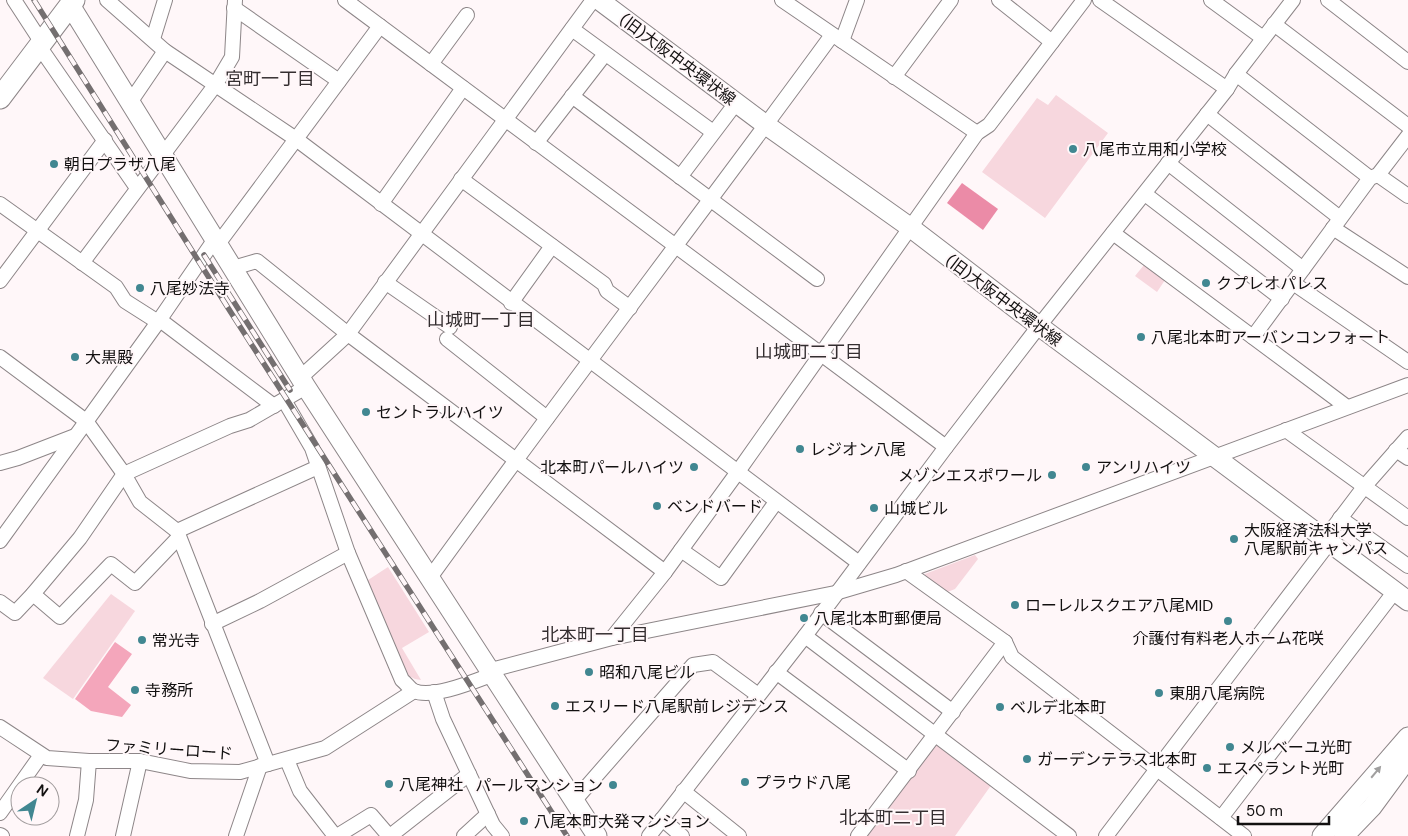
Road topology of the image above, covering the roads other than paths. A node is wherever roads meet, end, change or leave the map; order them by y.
1 (14, 0) edge
2 (107, 0) edge
3 (165, 0) edge
4 (345, 0) edge
5 (593, 0) edge
6 (600, 0) edge
7 (782, 0) edge
8 (857, 0) edge
9 (951, 0) edge
10 (999, 0) edge
11 (1084, 0) edge
12 (1100, 0) edge
13 (1211, 0) edge
14 (1293, 0) edge
15 (1328, 0) edge
16 (71, 2) edge
17 (234, 4) edge
18 (467, 15) dead end
19 (1274, 24) junction
20 (380, 26) junction
21 (572, 29) junction
22 (837, 38) junction
23 (1263, 38) junction
24 (153, 40) junction
25 (1052, 42) junction
26 (41, 44) junction
27 (165, 51) junction
28 (605, 54) junction
29 (1408, 62) edge
30 (431, 64) junction
31 (1236, 74) junction
32 (894, 77) junction
33 (339, 81) junction
34 (216, 84) junction
35 (463, 88) junction
36 (1227, 89) junction
37 (572, 96) junction
38 (0, 98) edge
39 (131, 101) junction
40 (736, 103) junction
41 (1207, 114) junction
42 (505, 119) junction
43 (766, 126) junction
44 (1408, 126) edge
45 (713, 132) junction
46 (977, 133) junction
47 (1408, 136) edge
48 (296, 139) junction
49 (105, 140) junction
50 (536, 143) junction
51 (164, 154) junction
52 (1168, 163) junction
53 (680, 177) junction
54 (1374, 177) junction
55 (461, 179) junction
56 (138, 188) junction
57 (1145, 194) junction
58 (1408, 196) edge
59 (710, 201) junction
60 (0, 204) edge
61 (381, 204) junction
62 (1336, 223) junction
63 (911, 228) junction
64 (38, 231) junction
65 (1113, 233) junction
66 (420, 234) junction
67 (217, 242) junction
68 (552, 246) junction
69 (676, 246) junction
70 (82, 263) junction
71 (233, 268) junction
72 (1303, 269) junction
73 (1408, 277) edge
74 (817, 279) dead end
75 (0, 281) edge
76 (385, 282) junction
77 (1293, 283) junction
78 (1282, 299) junction
79 (511, 303) junction
80 (630, 308) junction
81 (159, 321) junction
82 (1039, 326) junction
83 (348, 334) junction
84 (1253, 337) junction
85 (822, 354) junction
86 (0, 357) edge
87 (590, 362) junction
88 (1408, 362) edge
89 (304, 382) junction
90 (1408, 385) edge
91 (279, 403) junction
92 (1347, 406) junction
93 (547, 418) junction
94 (86, 421) junction
95 (1286, 430) junction
96 (75, 436) junction
97 (1408, 437) edge
98 (946, 447) junction
99 (1396, 450) junction
100 (1216, 456) junction
101 (1408, 458) edge
102 (515, 459) junction
103 (1, 461) edge
104 (318, 467) junction
105 (737, 473) junction
106 (124, 474) junction
107 (1364, 487) junction
108 (776, 502) junction
109 (1340, 518) junction
110 (1408, 518) edge
111 (178, 534) junction
112 (0, 541) edge
113 (1327, 541) junction
114 (681, 550) junction
115 (348, 553) junction
116 (858, 564) junction
117 (1408, 566) edge
118 (906, 571) junction
119 (665, 572) junction
120 (429, 579) junction
121 (835, 593) junction
122 (33, 594) junction
123 (1401, 596) edge
124 (0, 602) edge
125 (822, 613) junction
126 (212, 624) junction
127 (805, 636) junction
128 (612, 638) junction
129 (1004, 642) junction
130 (493, 672) junction
131 (776, 672) junction
132 (414, 690) junction
133 (434, 692) junction
134 (758, 695) junction
135 (952, 712) junction
136 (0, 727) edge
137 (935, 735) junction
138 (1408, 737) edge
139 (41, 754) junction
140 (1408, 758) edge
141 (287, 760) junction
142 (89, 761) junction
143 (140, 761) junction
144 (264, 765) junction
145 (1158, 769) junction
146 (909, 771) junction
147 (469, 774) junction
148 (684, 791) junction
149 (575, 800) junction
150 (0, 813) edge
151 (488, 814) junction
152 (1222, 818) junction
153 (662, 819) junction
154 (238, 831) edge
155 (595, 835) edge
156 (77, 836) edge
157 (123, 836) edge
158 (251, 836) edge
159 (336, 836) edge
160 (390, 836) edge
161 (464, 836) edge
162 (502, 836) edge
163 (649, 836) edge
164 (682, 836) edge
165 (739, 836) edge
166 (858, 836) edge
167 (1070, 836) edge
168 (1106, 836) edge
169 (1244, 836) edge
170 (1322, 836) edge
171 (1344, 836) edge

1 - 26 street
2 - 24 street
3 - 24 street
4 - 20 street
5 - 21 street
6 - 40 street, (旧)大阪中央環状線
7 - 22 street
8 - 22 street
9 - 32 street
10 - 25 street
11 - 25 street
12 - 36 street
13 - 23 street
14 - 19 street
15 - 29 street
16 - 26 main road
16 - 39 street
17 - 33 street
17 - 34 street
18 - 30 street
19 - 23 street
19 - 44 street
20 - 30 street
20 - 33 street
21 - 28 street
21 - 42 street
22 - 32 street
22 - 43 street
23 - 31 street
24 - 27 street
25 - 46 street
26 - 38 main road
26 - 49 street
27 - 34 street
27 - 39 street
28 - 37 street
28 - 45 street
30 - 35 street
31 - 36 street
31 - 54 street
32 - 46 street
33 - 48 street
34 - 48 street
34 - 51 street
35 - 42 street
35 - 61 street
36 - 41 street
37 - 50 street
37 - 53 street
39 - 51 street
40 - 43 street, (旧)大阪中央環状線
40 - 45 street
41 - 52 street
41 - 62 street
42 - 50 street
42 - 55 street
43 - 59 street
43 - 63 street, (旧)大阪中央環状線
45 - 53 street
46 - 63 street
47 - 54 street
48 - 61 street
48 - 67 street
49 - 56 street
49 - 64 street
50 - 69 street
51 - 56 street
51 - 67 street
52 - 57 street
52 - 72 street
53 - 59 street
54 - 58 street
54 - 62 street
55 - 66 street
55 - 68 street
56 - 70 street
57 - 65 street
57 - 78 street
59 - 69 street
59 - 74 street
60 - 64 street
61 - 66 street
62 - 72 street
62 - 73 street
63 - 82 street, (旧)大阪中央環状線
63 - 85 street
64 - 70 street
64 - 75 street
65 - 82 street
65 - 84 street
66 - 76 street
66 - 79 street
67 - 71 street
67 - 81 street
68 - 79 street
68 - 80 street
69 - 80 street
69 - 85 street
70 - 81 street
71 - 83 street
71 - 89 street
72 - 77 street
76 - 83 street
76 - 93 street
77 - 78 street
77 - 88 street
78 - 84 street
79 - 87 street
80 - 87 street
81 - 91 street
81 - 94 street
82 - 98 street
82 - 100 street, (旧)大阪中央環状線
83 - 89 street
83 - 102 street
84 - 92 street
85 - 98 street
85 - 105 street
86 - 94 street
87 - 93 street
87 - 105 street
89 - 91 street
89 - 120 street
90 - 92 street
91 - 104 street
91 - 106 street
92 - 95 street
93 - 102 street
94 - 96 street
94 - 106 street
95 - 100 street
95 - 107 street
96 - 103 street
96 - 112 street
97 - 99 street
98 - 116 street
99 - 101 street
99 - 107 street
100 - 113 street, (旧)大阪中央環状線
100 - 118 street
102 - 119 street
102 - 120 street
104 - 111 street
104 - 115 street
105 - 108 street
105 - 114 street
106 - 111 street
106 - 122 street
107 - 109 street
107 - 110 street
108 - 114 street
108 - 116 street
109 - 113 street
109 - 117 street
111 - 122 street
111 - 126 street
113 - 123 street, (旧)大阪中央環状線
113 - 145 street
114 - 119 street
115 - 126 street
115 - 132 street
116 - 121 street
118 - 121 street
118 - 129 street
119 - 128 street
120 - 130 street
121 - 125 street
121 - 128 street
122 - 124 street
123 - 152 street
125 - 127 street
125 - 135 street
126 - 144 street
127 - 131 street
127 - 137 street
128 - 130 street
129 - 135 street
129 - 145 street
130 - 133 street
130 - 149 street
131 - 134 street
131 - 146 street
132 - 133 street
132 - 141 street, ファミリーロード
133 - 147 street
134 - 148 street
134 - 149 street
135 - 137 street
136 - 139 street, ファミリーロード
137 - 146 street
137 - 167 street
170 -> 138 street
139 - 142 street, ファミリーロード
139 - 150 street
140 - 171 street
141 - 144 street, ファミリーロード
141 - 159 street
142 - 143 street, ファミリーロード
142 - 156 street
143 - 144 street, ファミリーロード
143 - 157 street
144 - 154 street
145 - 152 street
145 - 168 street
146 - 166 street
147 - 151 street
147 - 160 street
148 - 153 street
148 - 165 street
149 - 155 street
151 - 161 street
151 - 162 street
152 - 169 street
153 - 163 street
153 - 164 street
154 - 158 street
159 - 160 street

